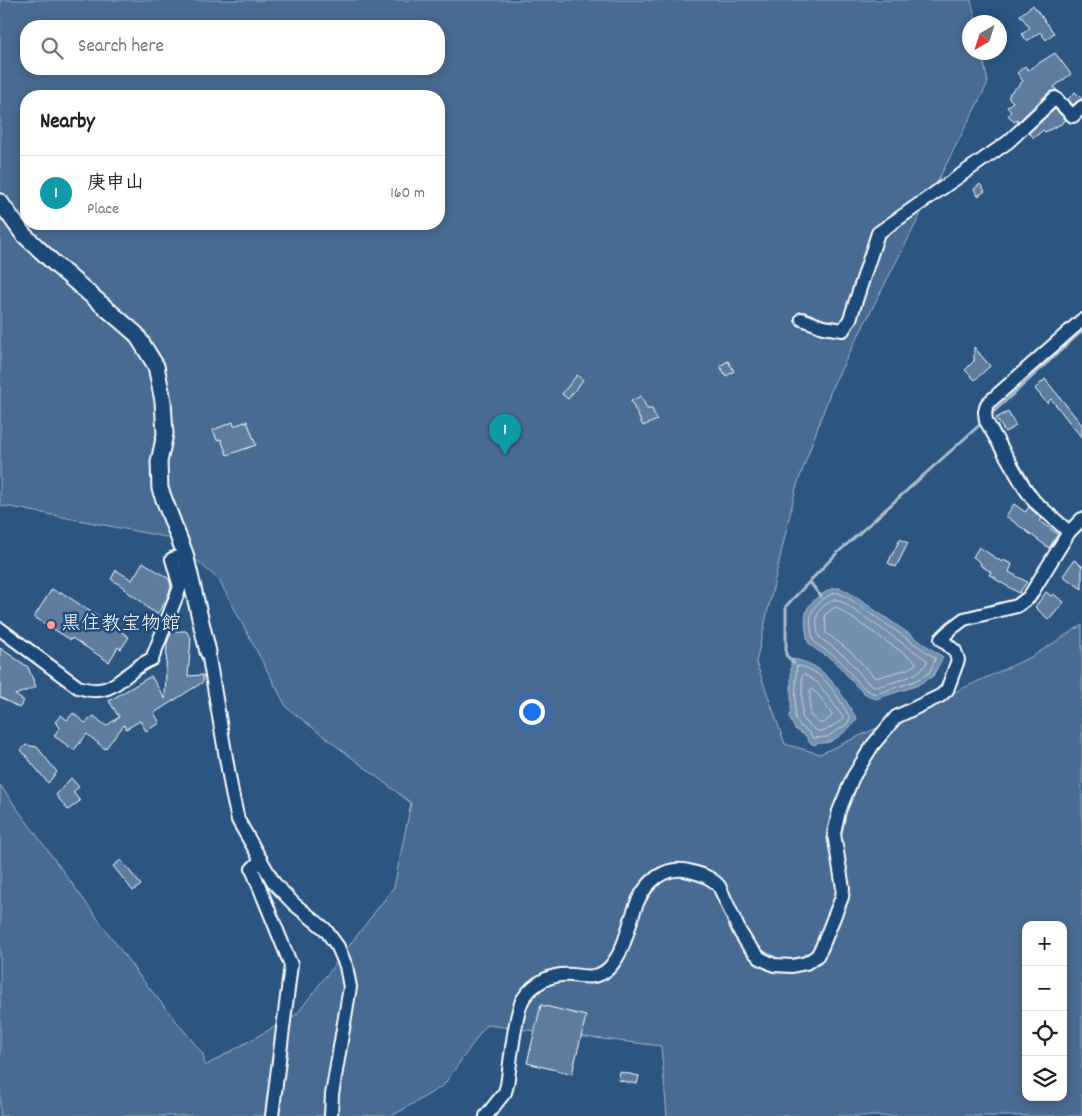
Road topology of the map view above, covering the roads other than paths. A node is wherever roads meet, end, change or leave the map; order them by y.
1 (1082, 107) edge
2 (0, 202) edge
3 (20, 230) edge
4 (20, 230) edge
5 (802, 320) dead end
6 (1082, 320) edge
7 (1082, 519) edge
8 (1069, 532) junction
9 (185, 554) junction
10 (0, 629) edge
11 (208, 652) joint
12 (260, 860) junction
13 (272, 1116) edge
14 (331, 1116) edge
15 (486, 1116) edge

1 - 5 street
2 - 4 street
3 - 9 street
6 - 8 street
7 - 8 street
8 - 15 street
9 - 10 street
9 - 11 street
11 - 12 street
12 - 13 street
12 - 14 street

